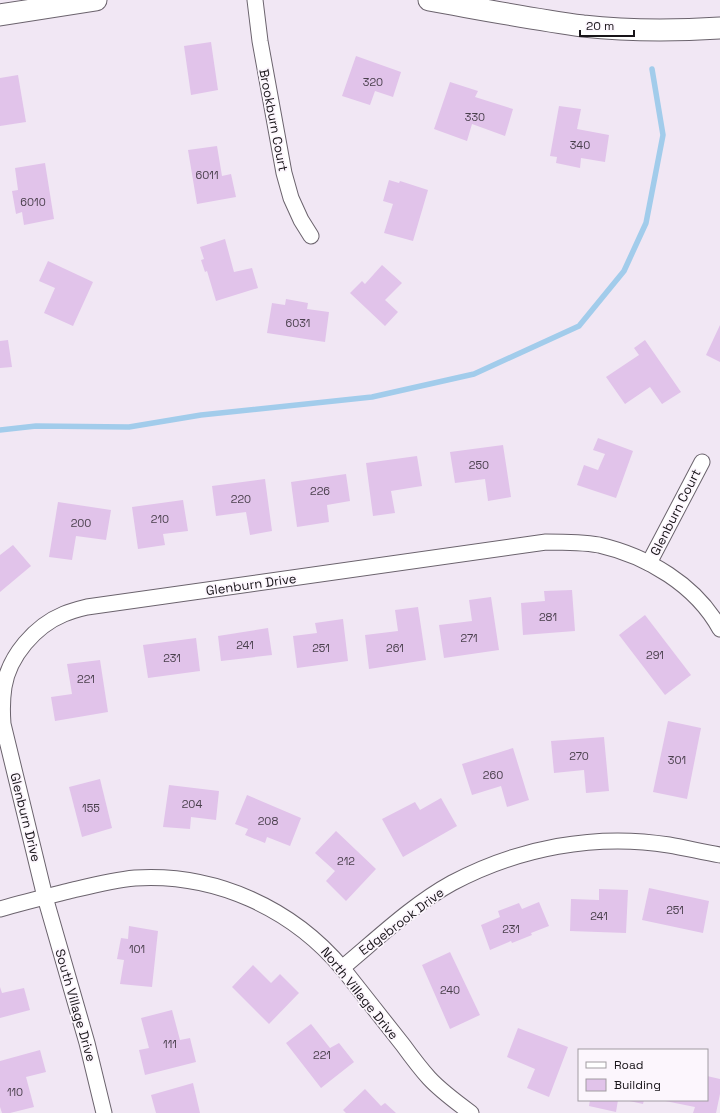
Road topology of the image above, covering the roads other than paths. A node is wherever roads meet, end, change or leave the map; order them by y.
1 (96, 0) edge
2 (255, 0) edge
3 (429, 0) edge
4 (0, 15) edge
5 (720, 28) edge
6 (311, 236) dead end
7 (702, 462) dead end
8 (649, 563) junction
9 (720, 629) edge
10 (720, 855) edge
11 (45, 897) junction
12 (0, 909) edge
13 (342, 968) junction
14 (104, 1113) edge
15 (471, 1113) edge

1 - 4 main road
2 - 6 street, Brookburn Court
3 - 5 main road
7 - 8 street, Glenburn Court
8 - 9 street, Glenburn Drive
8 - 11 street, Glenburn Drive
10 - 13 street, Edgebrook Drive
11 - 12 street, North Village Drive
11 - 13 street, North Village Drive
11 - 14 street, South Village Drive
13 - 15 street, North Village Drive

